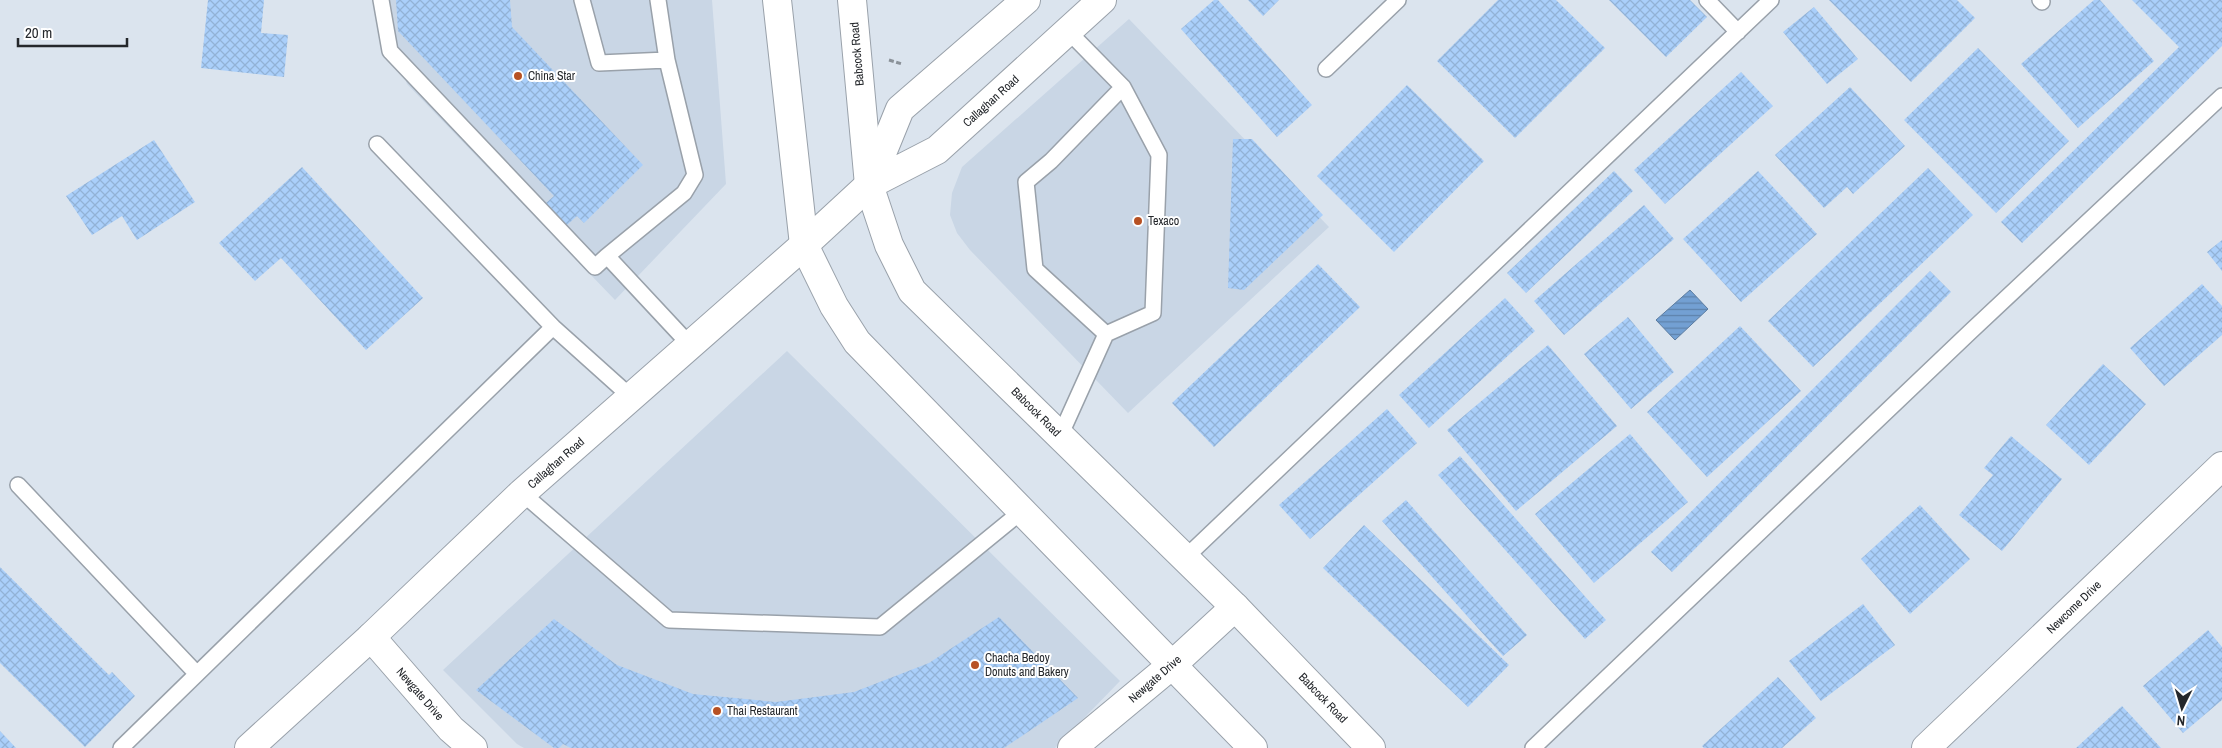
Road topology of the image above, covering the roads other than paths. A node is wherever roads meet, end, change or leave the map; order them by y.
1 (381, 0) edge
2 (582, 0) edge
3 (658, 0) edge
4 (777, 0) edge
5 (852, 0) edge
6 (1026, 0) edge
7 (1102, 0) edge
8 (1398, 0) edge
9 (1707, 0) edge
10 (1767, 1) edge
11 (1068, 31) junction
12 (1738, 32) junction
13 (667, 60) junction
14 (1326, 69) dead end
15 (1123, 87) junction
16 (2222, 96) edge
17 (378, 144) dead end
18 (869, 185) junction
19 (804, 245) junction
20 (607, 256) junction
21 (553, 327) junction
22 (1106, 334) junction
23 (690, 345) junction
24 (631, 397) junction
25 (1060, 436) junction
26 (2222, 466) edge
27 (18, 485) dead end
28 (522, 493) junction
29 (1022, 511) junction
30 (1185, 558) junction
31 (1235, 607) junction
32 (371, 637) junction
33 (1172, 665) junction
34 (197, 674) junction
35 (121, 748) edge
36 (249, 748) edge
37 (473, 748) edge
38 (1072, 748) edge
39 (1253, 748) edge
40 (1371, 748) edge
41 (1533, 748) edge
42 (1926, 748) edge

1 - 20 lane
2 - 13 lane
3 - 13 lane
4 - 19 main road
5 - 18 main road, Babcock Road
6 - 18 main road, Callaghan Road
7 - 11 main road, Callaghan Road
8 - 14 lane
9 - 12 lane
10 - 12 lane
11 - 15 lane
11 - 18 main road, Callaghan Road
12 - 30 lane
13 - 20 lane
15 - 22 lane
15 - 22 lane
16 - 41 lane
17 - 21 lane
18 - 19 main road, Callaghan Road
18 - 25 main road, Babcock Road
19 - 23 main road, Callaghan Road
19 - 29 main road
20 - 23 lane
21 - 24 lane
21 - 34 lane
22 - 25 lane
23 - 24 main road, Callaghan Road
24 - 28 main road, Callaghan Road
25 - 30 main road, Babcock Road
26 - 42 main road, Newcome Drive
27 - 34 lane
28 - 29 lane
28 - 32 main road, Callaghan Road
29 - 33 main road
30 - 31 main road, Babcock Road
31 - 33 main road, Newgate Drive
31 - 40 main road, Babcock Road
32 - 36 main road, Callaghan Road
32 - 37 main road, Newgate Drive
33 - 38 main road, Newgate Drive
33 - 39 main road
34 - 35 lane

